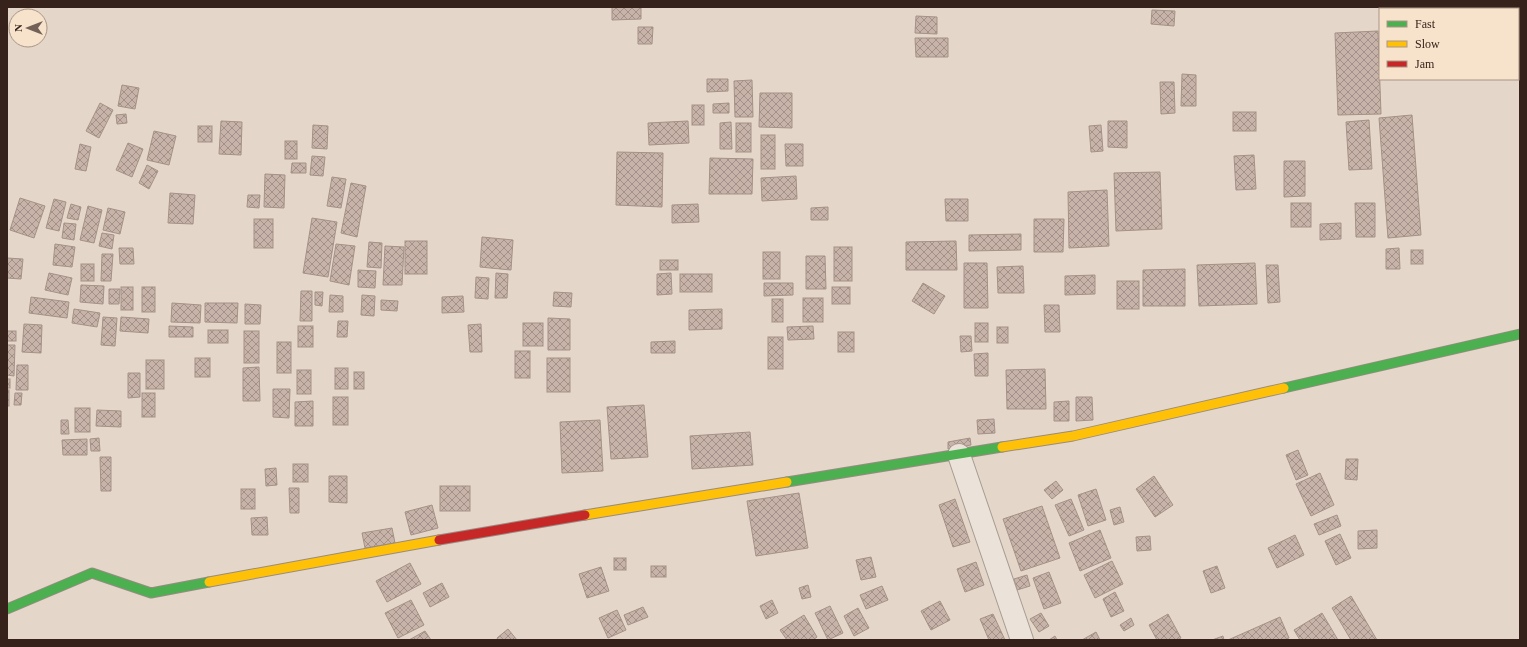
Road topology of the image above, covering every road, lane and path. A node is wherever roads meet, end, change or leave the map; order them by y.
1 (1520, 334) edge
2 (959, 455) junction
3 (7, 609) edge
4 (1022, 640) edge

1 - 2 street
2 - 3 street
2 - 4 street

